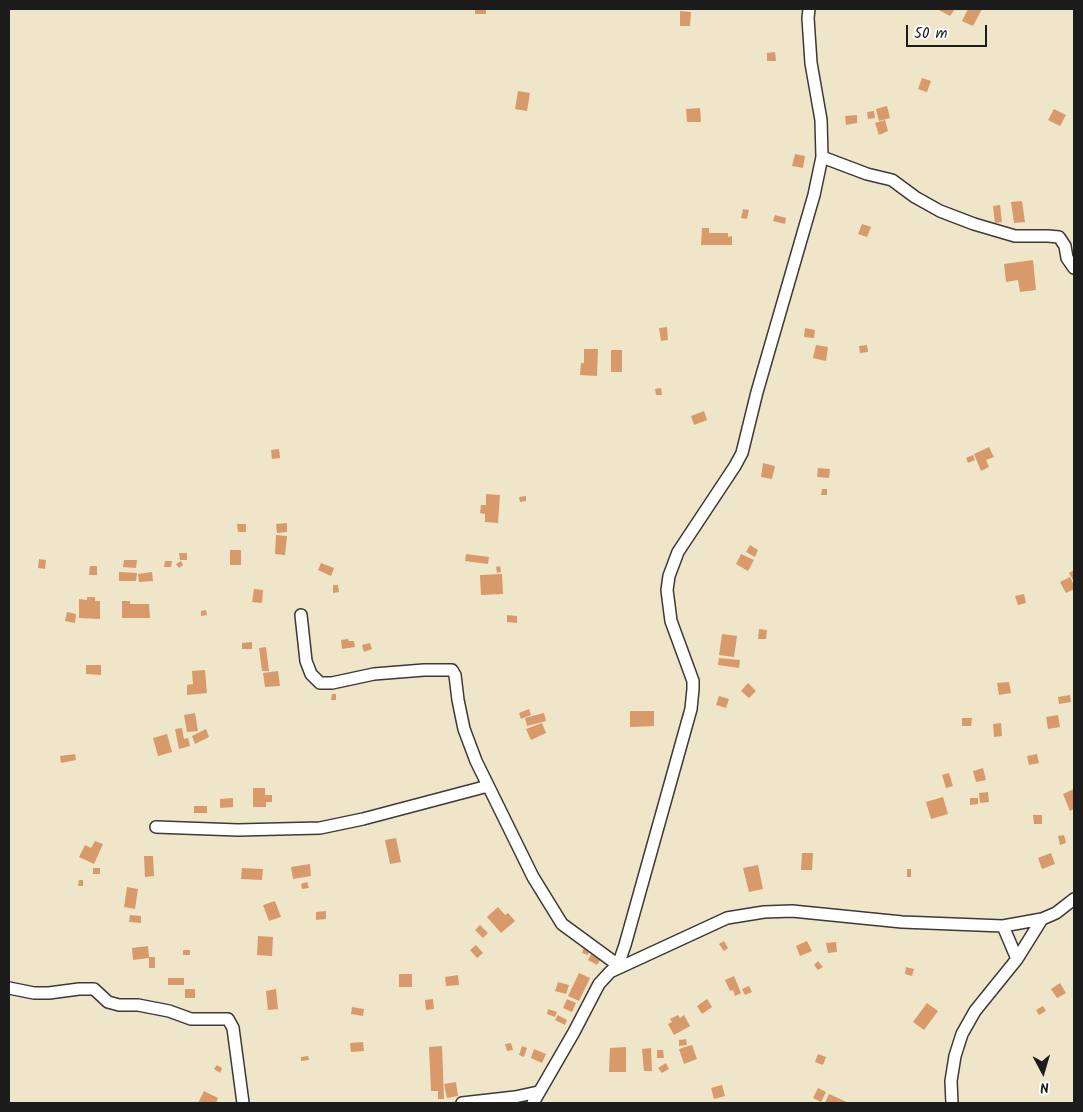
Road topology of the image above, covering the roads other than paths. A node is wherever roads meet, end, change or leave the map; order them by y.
1 (809, 9) edge
2 (822, 156) junction
3 (1074, 268) edge
4 (301, 614) dead end
5 (488, 786) junction
6 (156, 827) dead end
7 (1074, 899) edge
8 (1042, 919) junction
9 (1003, 926) junction
10 (1017, 959) junction
11 (614, 968) junction
12 (9, 988) edge
13 (538, 1092) junction
14 (243, 1103) edge
15 (462, 1103) edge
16 (533, 1103) edge
17 (952, 1103) edge

1 - 2 street
2 - 3 street
2 - 11 street
4 - 5 street
5 - 6 street
5 - 11 street
7 - 8 street
8 - 9 street
8 - 10 street
9 - 10 street
9 - 11 street
10 - 17 street
11 - 13 street
12 - 14 street
13 - 15 street
13 - 16 street

